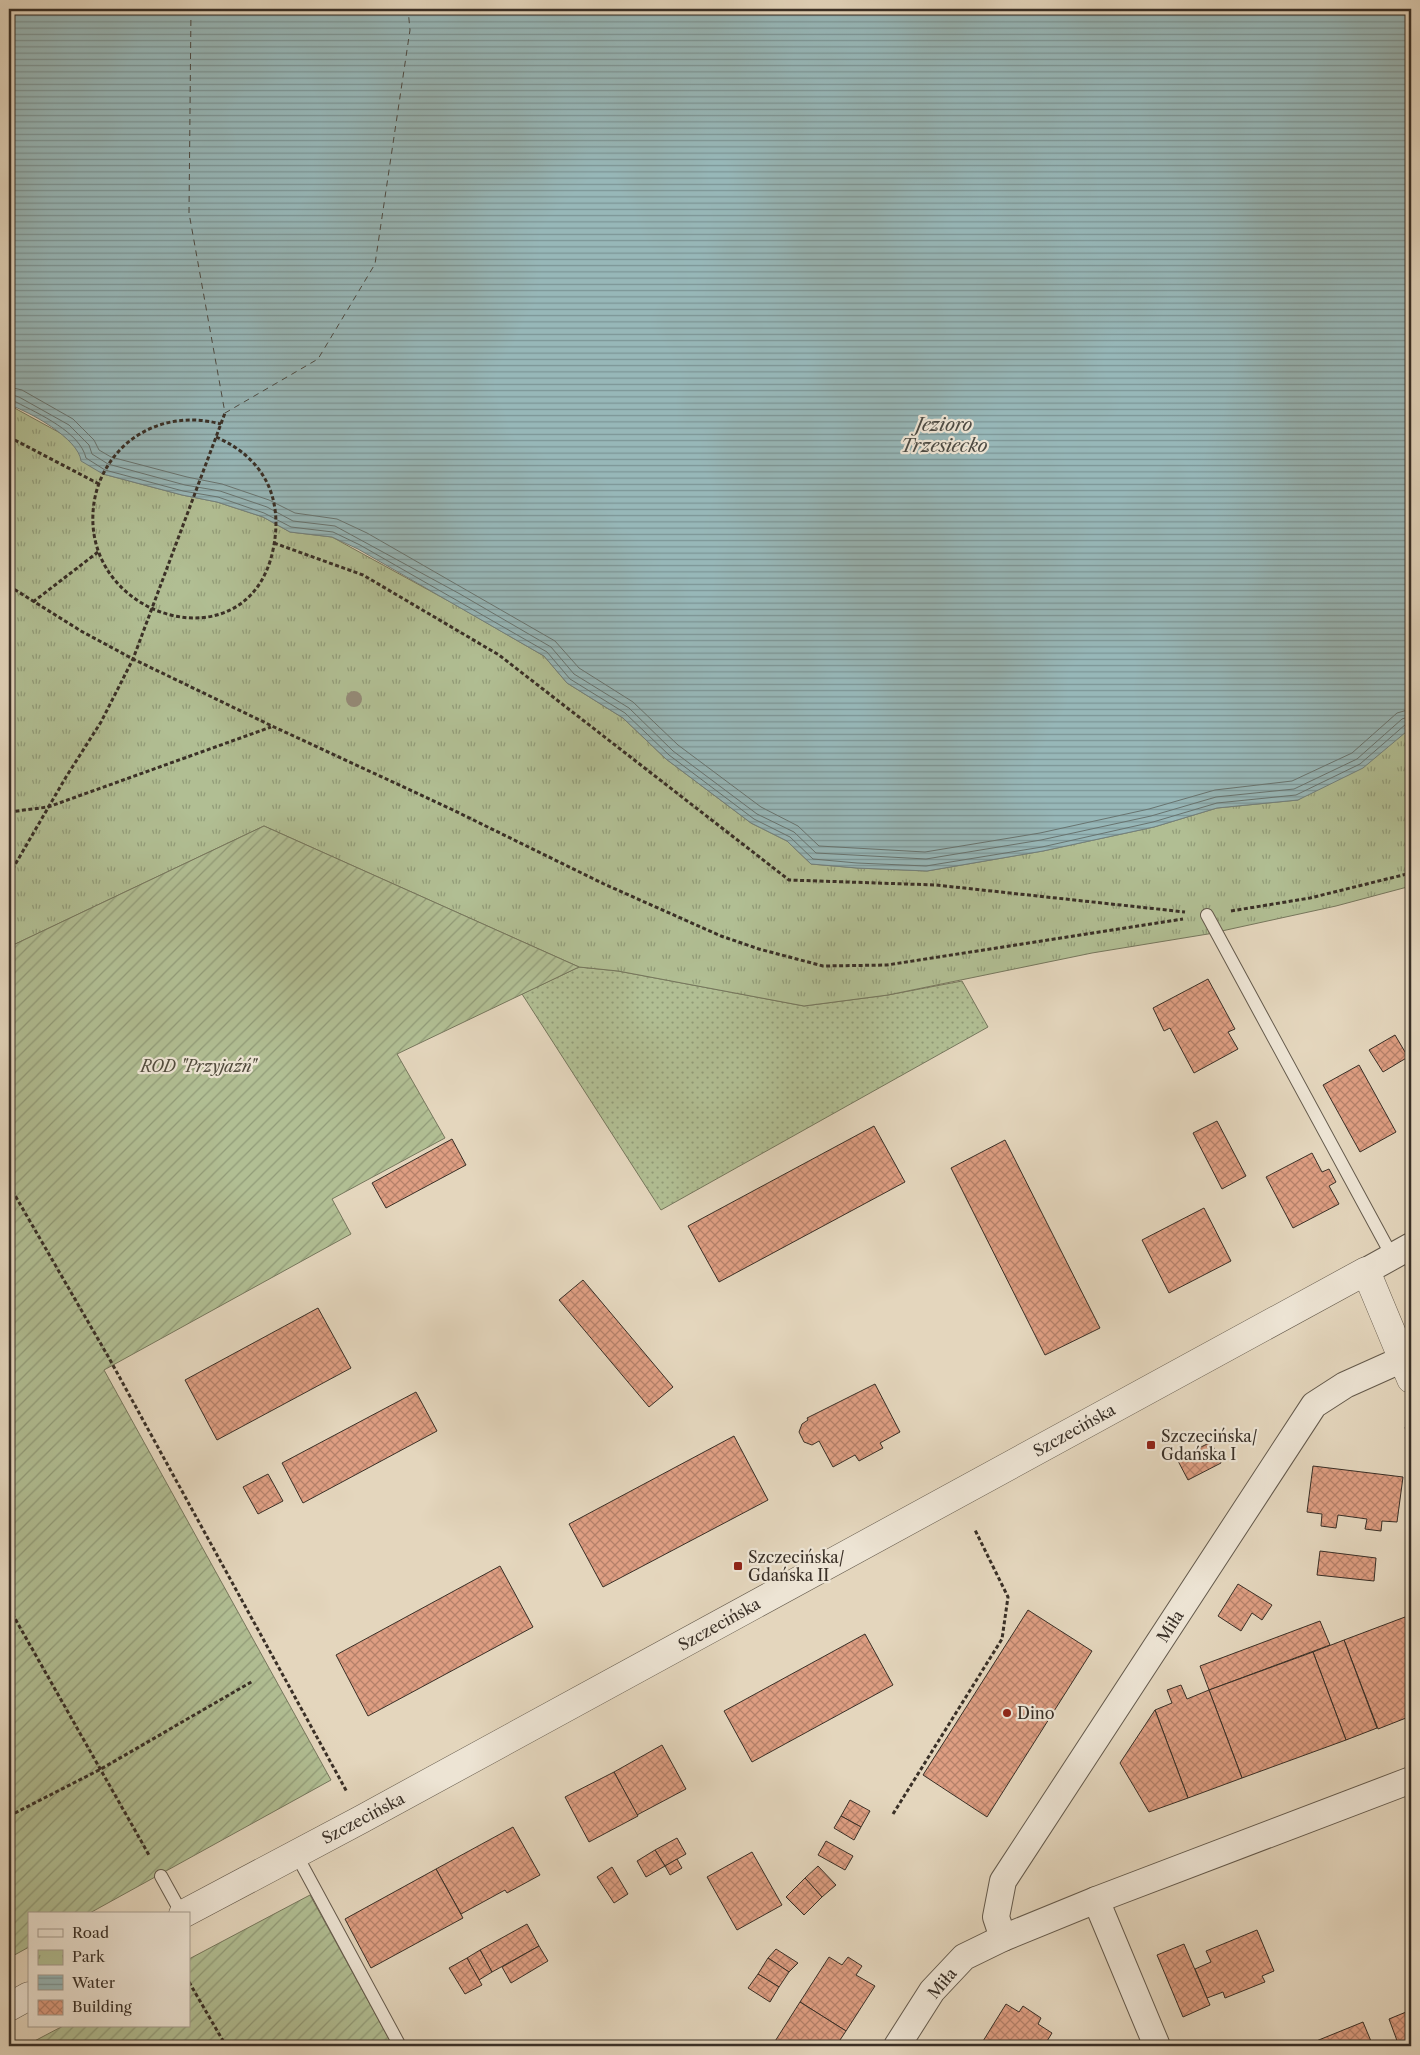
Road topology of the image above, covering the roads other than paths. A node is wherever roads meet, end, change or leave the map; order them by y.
1 (1208, 915) road end
2 (1402, 1251) edge
3 (1366, 1271) junction
4 (1407, 1369) edge
5 (1411, 1780) edge
6 (296, 1854) junction
7 (161, 1876) road end
8 (1096, 1900) junction
9 (181, 1912) edge
10 (186, 1912) edge
11 (1003, 1938) junction
12 (28, 1997) edge
13 (9, 2007) edge
14 (400, 2046) edge
15 (897, 2046) edge
16 (1157, 2046) edge

1 - 2 lane
2 - 3 street, Szczecińska
3 - 4 street
3 - 6 street, Szczecińska
4 - 11 street, Miła
5 - 8 street, Miła
6 - 10 street, Szczecińska
6 - 14 lane
7 - 9 lane
8 - 11 street, Miła
8 - 16 street
11 - 15 street, Miła
12 - 13 street

